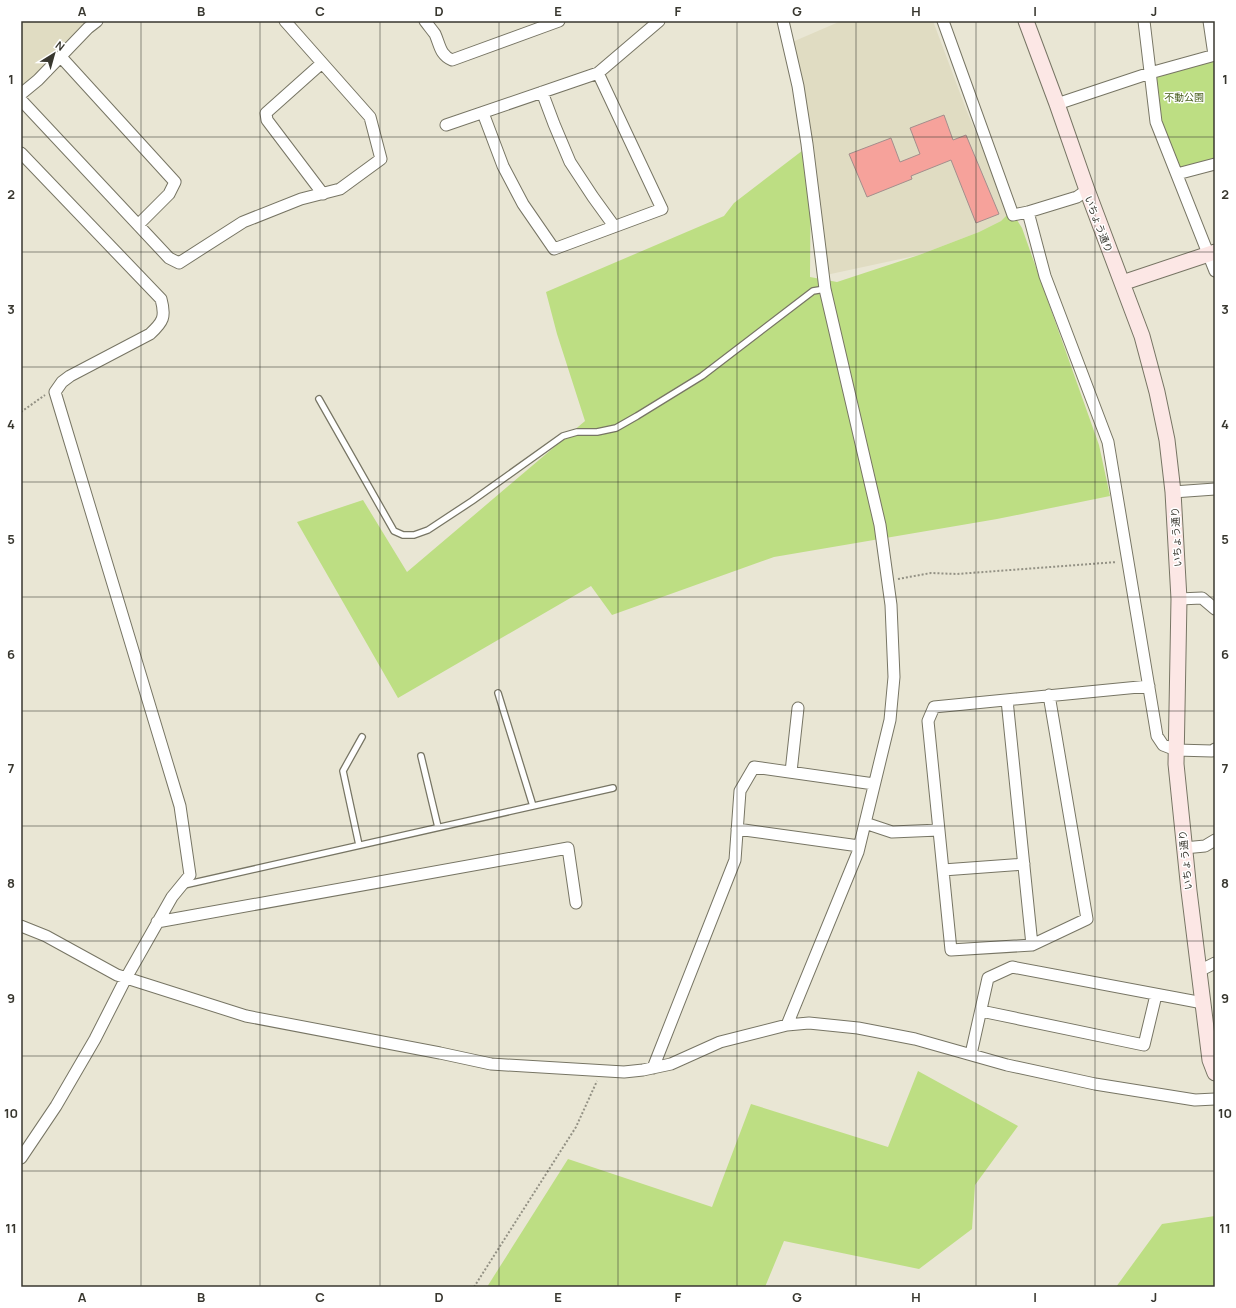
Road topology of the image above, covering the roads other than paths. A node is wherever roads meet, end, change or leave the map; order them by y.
1 (97, 21) edge
2 (285, 21) edge
3 (425, 21) edge
4 (559, 21) edge
5 (659, 21) edge
6 (783, 21) edge
7 (943, 21) edge
8 (1026, 21) edge
9 (1144, 21) edge
10 (1209, 21) edge
11 (534, 25) edge
12 (1214, 55) edge
13 (61, 57) junction
14 (322, 63) junction
15 (598, 73) junction
16 (1150, 73) junction
17 (542, 92) junction
18 (21, 94) edge
19 (21, 100) edge
20 (1057, 104) junction
21 (483, 113) junction
22 (446, 125) dead end
23 (21, 153) edge
24 (1215, 164) edge
25 (1177, 174) junction
26 (1087, 190) junction
27 (323, 194) junction
28 (1028, 212) junction
29 (138, 225) junction
30 (614, 226) junction
31 (1212, 253) edge
32 (1215, 271) edge
33 (1122, 283) junction
34 (826, 290) junction
35 (319, 399) dead end
36 (1215, 489) edge
37 (1173, 492) junction
38 (1179, 599) junction
39 (1215, 608) edge
40 (1149, 686) junction
41 (498, 693) dead end
42 (1049, 696) junction
43 (1007, 700) junction
44 (798, 708) dead end
45 (362, 737) dead end
46 (1215, 749) edge
47 (1176, 750) junction
48 (421, 756) dead end
49 (791, 772) junction
50 (874, 784) junction
51 (612, 788) dead end
52 (533, 806) junction
53 (865, 823) junction
54 (438, 827) junction
55 (737, 829) junction
56 (939, 830) junction
57 (1215, 840) edge
58 (359, 845) junction
59 (859, 846) junction
60 (1184, 848) junction
61 (1024, 864) junction
62 (943, 870) junction
63 (182, 885) junction
64 (576, 903) dead end
65 (158, 922) junction
66 (21, 926) edge
67 (1032, 945) junction
68 (1215, 963) edge
69 (1199, 971) junction
70 (126, 978) junction
71 (1156, 995) junction
72 (1203, 1003) junction
73 (981, 1011) junction
74 (787, 1025) junction
75 (971, 1054) junction
76 (653, 1068) junction
77 (1215, 1073) edge
78 (1215, 1099) edge
79 (21, 1158) edge

1 - 13 street
2 - 14 street
3 - 11 street
4 - 11 street
5 - 15 street
6 - 34 street
7 - 28 street
8 - 20 street, いちょう通り
9 - 16 street
10 - 12 street
12 - 16 street
13 - 18 street
13 - 29 street
14 - 27 street
14 - 27 street
15 - 17 street
15 - 30 street
16 - 20 street
16 - 25 street
17 - 21 street
17 - 30 street
19 - 29 street
20 - 26 street, いちょう通り
21 - 22 street
21 - 30 street
23 - 63 street
24 - 25 street
25 - 31 street
26 - 28 street
26 - 33 street, いちょう通り
27 - 29 street
28 - 40 street
31 - 32 street
31 - 33 street
33 - 37 street, いちょう通り
34 - 35 lane
34 - 50 street
36 - 37 street
37 - 38 street, いちょう通り
38 - 39 street
38 - 47 street, いちょう通り
40 - 42 street
40 - 47 street
41 - 52 lane
42 - 43 street
42 - 67 street
43 - 56 street
43 - 61 street
44 - 49 street
45 - 58 lane
46 - 47 street
47 - 60 street, いちょう通り
48 - 54 lane
49 - 50 street
49 - 55 street
50 - 53 street
51 - 52 lane
52 - 54 lane
53 - 56 street
53 - 59 street
54 - 58 lane
55 - 59 street
55 - 76 street
56 - 62 street
57 - 60 street
58 - 63 lane
59 - 74 street
60 - 69 street, いちょう通り
61 - 62 street
61 - 67 street
62 - 67 street
63 - 65 street
64 - 65 street
65 - 70 street
66 - 70 street
68 - 69 street
69 - 72 street, いちょう通り
70 - 76 street
70 - 79 street
71 - 72 street
71 - 73 street
71 - 73 street
72 - 77 street, いちょう通り
73 - 75 street
74 - 75 street
74 - 76 street
75 - 78 street

